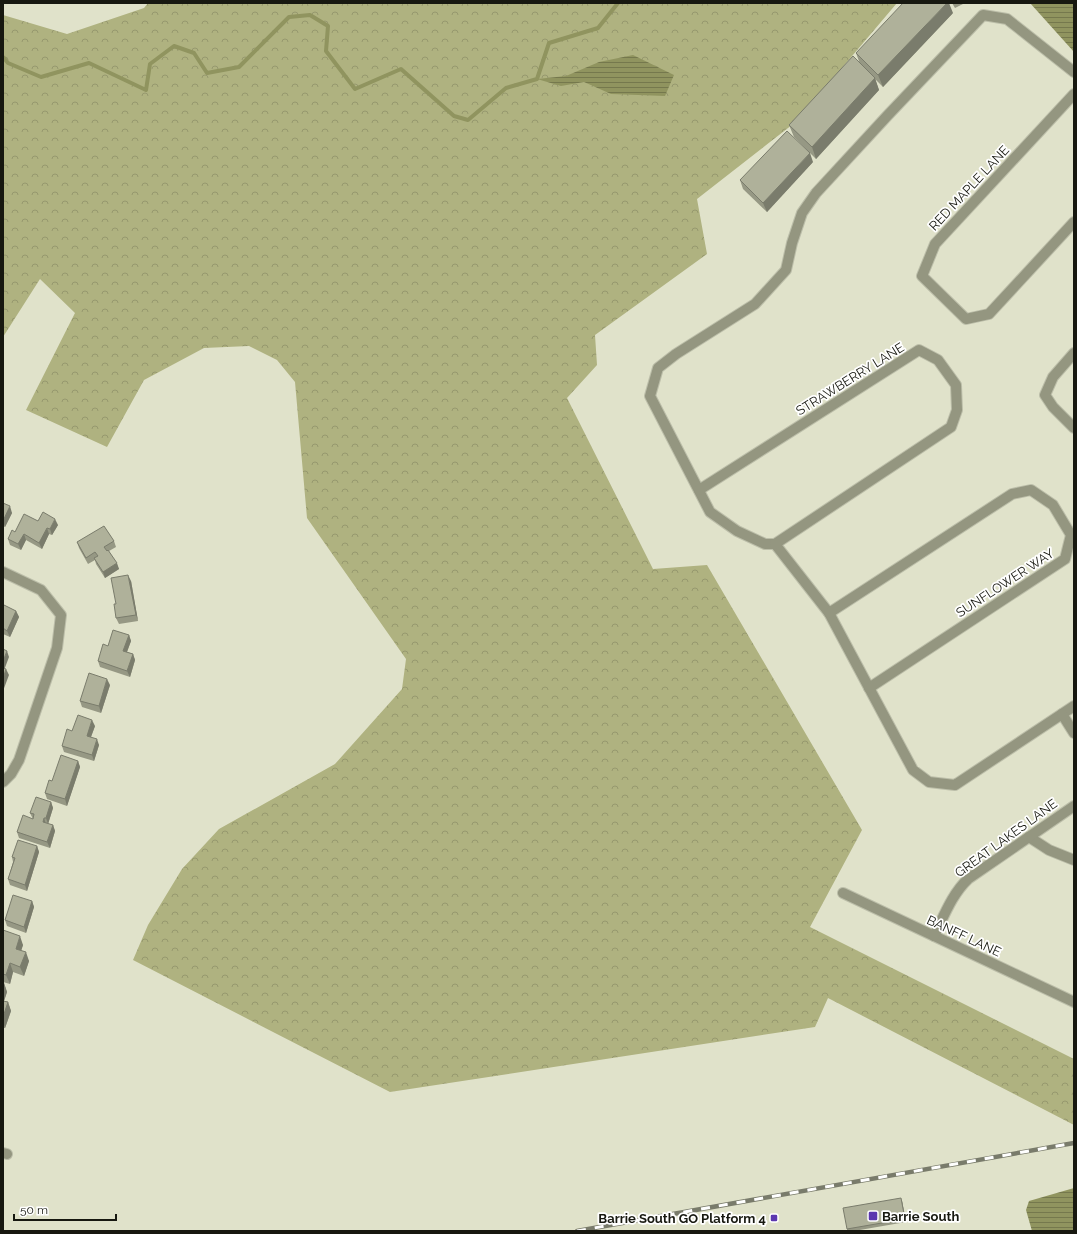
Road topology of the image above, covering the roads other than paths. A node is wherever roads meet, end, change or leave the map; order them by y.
1 (1074, 72) edge
2 (1074, 94) edge
3 (1074, 222) edge
4 (1074, 353) edge
5 (1074, 428) edge
6 (699, 490) junction
7 (775, 544) junction
8 (3, 572) edge
9 (828, 613) junction
10 (869, 688) junction
11 (1074, 706) edge
12 (1062, 714) junction
13 (1074, 733) edge
14 (3, 782) edge
15 (1074, 806) edge
16 (1029, 838) junction
17 (1074, 860) edge
18 (843, 893) dead end
19 (934, 936) junction
20 (1074, 1002) edge

1 - 6 street
2 - 3 street, RED MAPLE LANE
4 - 5 street
6 - 7 street
6 - 7 street, STRAWBERRY LANE
7 - 9 street
8 - 14 street
9 - 10 street
9 - 10 street, SUNFLOWER WAY
10 - 12 street
11 - 12 street
12 - 13 street
15 - 16 street, GREAT LAKES LANE
16 - 17 street
16 - 19 street, GREAT LAKES LANE
18 - 19 street, BANFF LANE
19 - 20 street, BANFF LANE

